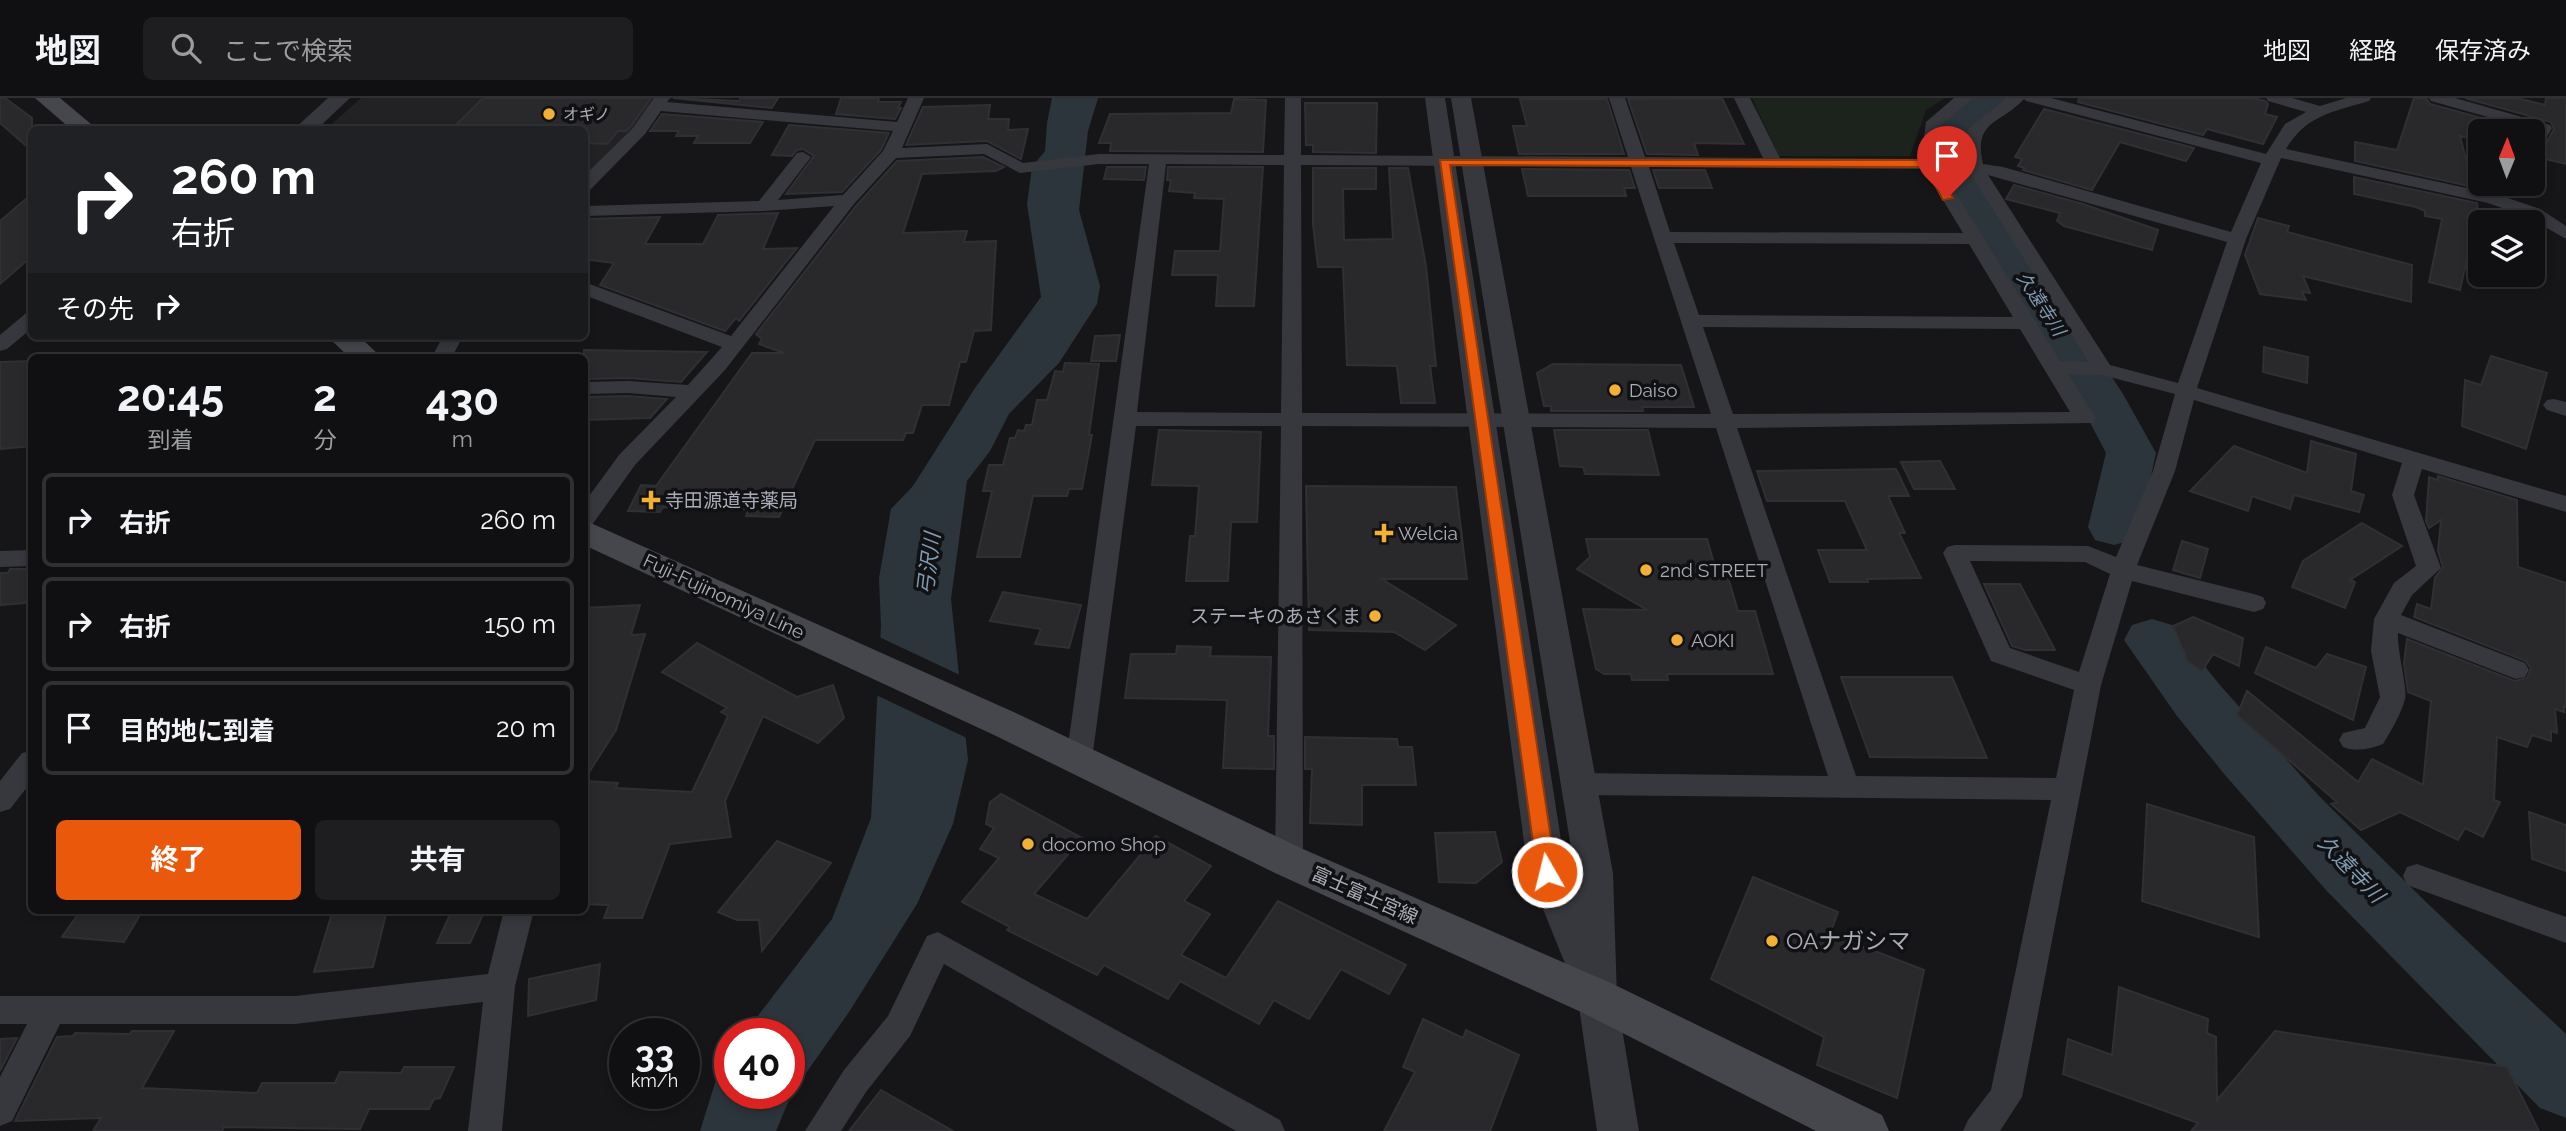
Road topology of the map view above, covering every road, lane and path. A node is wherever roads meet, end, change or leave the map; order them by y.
1 (46, 98) edge
2 (340, 98) edge
3 (915, 98) edge
4 (1293, 98) edge
5 (1435, 98) edge
6 (1461, 98) edge
7 (1617, 98) edge
8 (1742, 98) edge
9 (1965, 98) edge
10 (2017, 98) edge
11 (2032, 98) edge
12 (2274, 98) edge
13 (2363, 98) edge
14 (2437, 98) edge
15 (659, 102) edge
16 (2320, 110) junction
17 (2512, 119) edge
18 (82, 126) edge
19 (308, 126) edge
20 (904, 127) junction
21 (891, 153) junction
22 (2275, 156) junction
23 (803, 158) dead end
24 (1158, 160) junction
25 (1293, 162) junction
26 (1458, 162) junction
27 (1639, 163) junction
28 (1774, 163) junction
29 (1935, 164) junction
30 (1970, 167) junction
31 (588, 182) edge
32 (848, 200) junction
33 (764, 206) junction
34 (588, 211) edge
35 (2566, 233) edge
36 (1665, 237) junction
37 (1973, 239) junction
38 (2237, 239) junction
39 (588, 290) edge
40 (28, 320) edge
41 (1692, 321) junction
42 (0, 323) edge
43 (2026, 323) junction
44 (346, 340) edge
45 (733, 344) junction
46 (0, 345) edge
47 (362, 354) edge
48 (2059, 367) junction
49 (2098, 369) junction
50 (588, 388) edge
51 (2186, 391) junction
52 (692, 392) junction
53 (1293, 418) junction
54 (1126, 419) junction
55 (1481, 420) junction
56 (1517, 420) junction
57 (1726, 421) junction
58 (2414, 460) junction
59 (2566, 504) edge
60 (588, 514) edge
61 (588, 533) edge
62 (28, 558) edge
63 (0, 559) edge
64 (2123, 570) junction
65 (2254, 603) dead end
66 (2386, 619) junction
67 (864, 661) joint
68 (2516, 670) dead end
69 (2088, 685) junction
70 (2352, 740) dead end
71 (1079, 760) junction
72 (28, 766) edge
73 (1580, 784) junction
74 (1845, 785) junction
75 (2066, 789) junction
76 (0, 801) edge
77 (1289, 861) junction
78 (2417, 876) dead end
79 (518, 914) edge
80 (2566, 930) edge
81 (500, 986) junction
82 (1597, 998) junction
83 (0, 1010) edge
84 (51, 1010) junction
85 (0, 1110) edge
86 (485, 1131) edge
87 (822, 1131) edge
88 (1268, 1131) edge
89 (1618, 1131) edge
90 (1865, 1131) edge
91 (1980, 1131) edge

1 - 18 main road
2 - 19 street
3 - 20 street
4 - 25 street
5 - 26 street
6 - 26 street
7 - 27 street
8 - 28 street
9 - 29 street
10 - 30 street
11 - 22 street
12 - 16 street
13 - 16 street
14 - 17 street
15 - 20 street
15 - 31 street
16 - 22 street
20 - 21 street
21 - 24 street
21 - 32 street
22 - 35 street
22 - 38 street
23 - 33 street
24 - 25 street
24 - 54 street
25 - 26 street
25 - 53 street
26 - 27 street
26 - 55 street
26 - 56 street
27 - 28 street
27 - 36 street
28 - 29 street
29 - 30 street
29 - 37 street
30 - 38 street
30 - 49 street
32 - 33 street
32 - 45 street
33 - 34 street
36 - 37 street
36 - 41 street
37 - 43 street
38 - 51 street
39 - 45 street
40 - 42 street
40 - 46 street
41 - 43 street
41 - 57 street
43 - 48 street
44 - 47 main road
45 - 52 street
48 - 49 street
48 - 57 street
49 - 51 street
50 - 52 street
51 - 58 street
51 - 64 street
52 - 60 street
53 - 54 street
53 - 55 street
53 - 77 street
54 - 71 street
55 - 56 street
55 - 82 street
56 - 57 street
56 - 73 street
57 - 74 street
58 - 59 street
58 - 66 street
61 - 67 main road, Fuji-Fujinomiya Line
62 - 63 street
64 - 65 street
64 - 69 street
64 - 69 street
66 - 68 street
66 - 70 street
67 - 71 main road, 富士富士宮線
69 - 75 street
71 - 77 main road, 富士富士宮線
72 - 76 street
73 - 74 street
73 - 82 street
74 - 75 street
75 - 91 street
77 - 82 main road, 富士富士宮線
78 - 80 street
79 - 81 street
81 - 84 street
81 - 86 street
82 - 89 street
82 - 90 main road, 富士富士宮線
83 - 84 street
84 - 85 street
87 - 88 street

